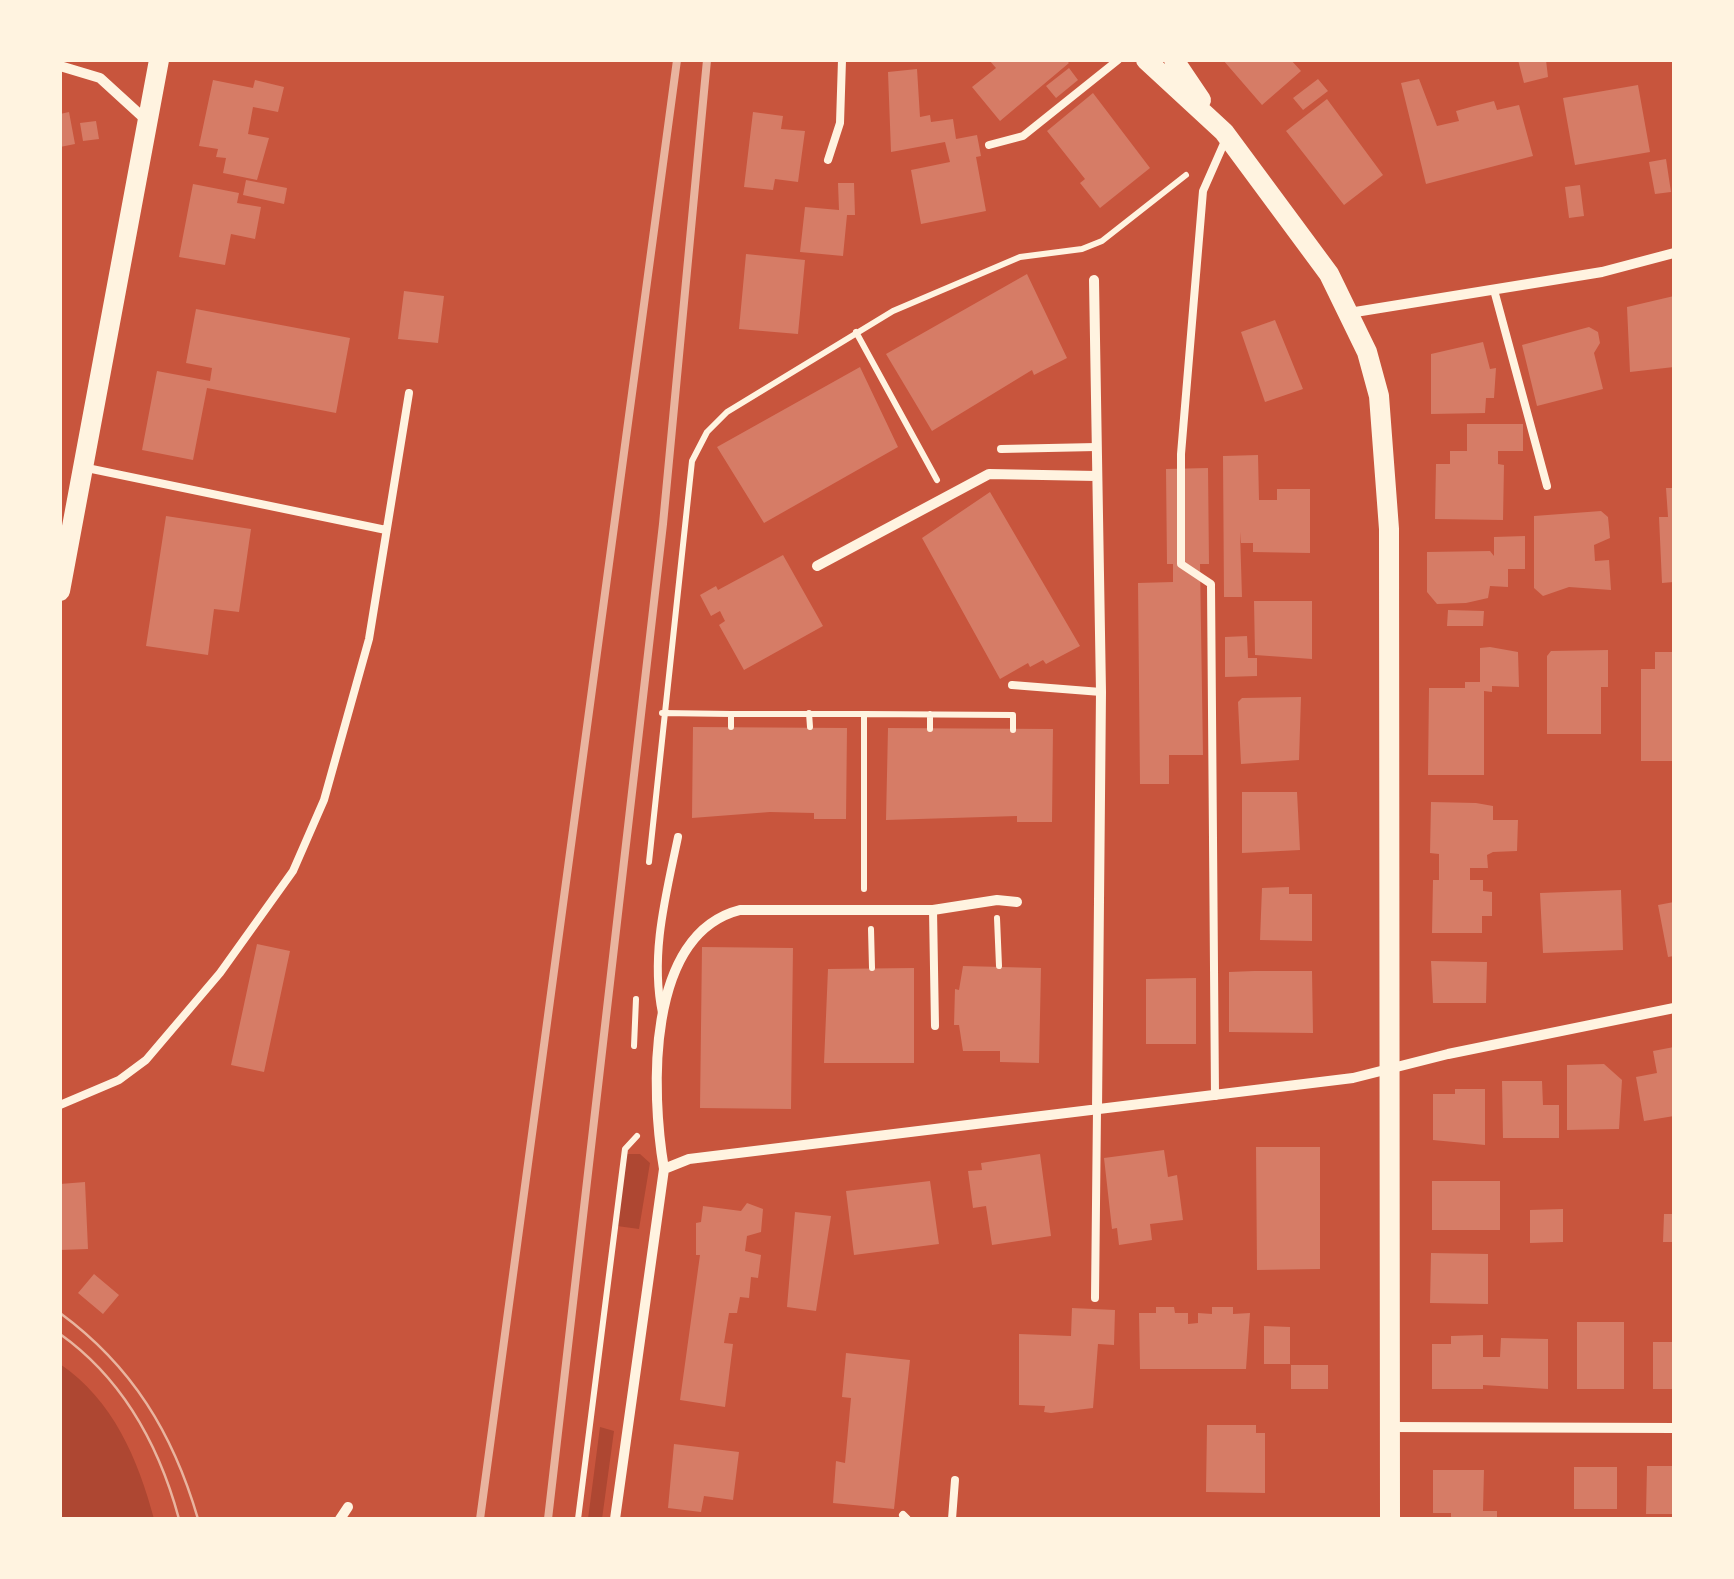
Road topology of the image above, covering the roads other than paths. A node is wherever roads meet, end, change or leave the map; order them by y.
1 (158, 60) edge
2 (842, 60) edge
3 (1118, 60) edge
4 (1146, 60) edge
5 (1174, 60) edge
6 (60, 66) edge
7 (146, 120) junction
8 (1221, 130) junction
9 (989, 145) dead end
10 (828, 160) dead end
11 (1674, 253) edge
12 (1094, 280) dead end
13 (1494, 290) junction
14 (1349, 313) junction
15 (410, 393) dead end
16 (1096, 447) junction
17 (1001, 450) dead end
18 (83, 467) junction
19 (1096, 476) junction
20 (1547, 486) dead end
21 (386, 530) junction
22 (817, 566) dead end
23 (60, 592) edge
24 (1012, 685) dead end
25 (1102, 692) junction
26 (678, 837) dead end
27 (1017, 902) dead end
28 (934, 910) junction
29 (1674, 1008) edge
30 (662, 1013) junction
31 (935, 1026) dead end
32 (1389, 1069) junction
33 (1215, 1096) junction
34 (60, 1105) edge
35 (1098, 1110) junction
36 (664, 1170) junction
37 (1096, 1298) dead end
38 (1390, 1428) junction
39 (1674, 1428) edge
40 (955, 1480) dead end
41 (348, 1508) dead end
42 (340, 1519) edge
43 (616, 1519) edge
44 (952, 1519) edge
45 (1390, 1519) edge

1 - 7 main road
2 - 10 lane
3 - 9 lane
4 - 8 main road
5 - 8 main road
6 - 7 street
7 - 18 main road
8 - 14 main road
8 - 33 lane
11 - 13 street
12 - 16 street
13 - 14 street
13 - 20 lane
14 - 32 main road
15 - 21 lane
16 - 17 lane
16 - 19 street
18 - 21 lane
18 - 23 main road
19 - 22 street
19 - 25 street
21 - 34 lane
24 - 25 lane
25 - 35 street
26 - 30 lane
27 - 28 street
28 - 30 street
28 - 31 lane
29 - 32 street
30 - 36 street
32 - 33 street
32 - 38 main road
33 - 35 street
35 - 36 street
35 - 37 lane
36 - 43 street
38 - 39 street
38 - 45 main road
40 - 44 lane
41 - 42 street

